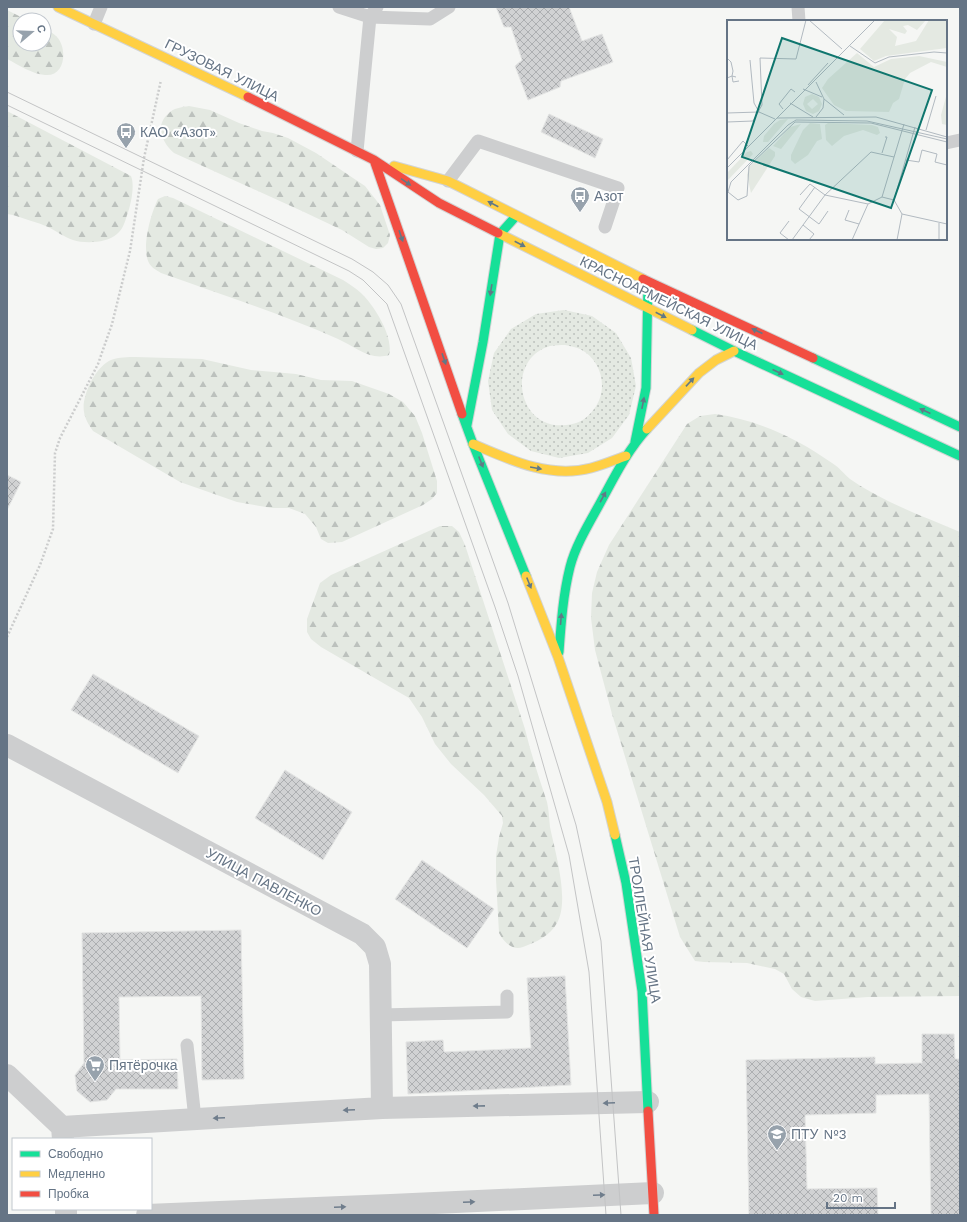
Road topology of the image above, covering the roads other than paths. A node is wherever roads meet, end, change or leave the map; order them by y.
1 (58, 7) edge
2 (101, 7) edge
3 (338, 7) edge
4 (449, 7) edge
5 (798, 7) edge
6 (371, 10) edge
7 (799, 20) edge
8 (94, 24) junction
9 (960, 140) edge
10 (947, 143) edge
11 (357, 151) junction
12 (374, 160) junction
13 (448, 182) junction
14 (516, 216) junction
15 (605, 226) dead end
16 (500, 234) junction
17 (648, 282) junction
18 (647, 308) junction
19 (734, 351) junction
20 (467, 426) junction
21 (960, 427) edge
22 (635, 442) junction
23 (474, 444) junction
24 (626, 456) junction
25 (960, 456) edge
26 (558, 657) junction
27 (7, 745) edge
28 (507, 996) dead end
29 (380, 1015) junction
30 (187, 1045) dead end
31 (7, 1075) edge
32 (648, 1102) junction
33 (382, 1108) junction
34 (195, 1119) junction
35 (62, 1133) edge
36 (653, 1193) junction
37 (391, 1210) edge
38 (147, 1215) edge
39 (654, 1215) edge

1 - 8 street, ГРУЗОВАЯ УЛИЦА
2 - 8 lane
3 - 6 lane
4 - 6 lane
5 - 7 lane
6 - 11 lane
8 - 11 street, ГРУЗОВАЯ УЛИЦА
9 - 10 lane
11 - 12 street, ГРУЗОВАЯ УЛИЦА
12 - 13 street, КРАСНОАРМЕЙСКАЯ УЛИЦА
12 -> 16 street, КРАСНОАРМЕЙСКАЯ УЛИЦА
12 -> 20 street, ТРОЛЛЕЙНАЯ УЛИЦА
14 -> 13 street, КРАСНОАРМЕЙСКАЯ УЛИЦА
13 - 15 lane
14 - 16 street
14 - 17 street, КРАСНОАРМЕЙСКАЯ УЛИЦА
16 -> 18 street, КРАСНОАРМЕЙСКАЯ УЛИЦА
16 -> 20 street
17 - 18 street
21 -> 17 street, КРАСНОАРМЕЙСКАЯ УЛИЦА
18 -> 19 street, КРАСНОАРМЕЙСКАЯ УЛИЦА
22 -> 18 street
22 -> 19 street
19 -> 25 street, КРАСНОАРМЕЙСКАЯ УЛИЦА
20 - 23 street, ТРОЛЛЕЙНАЯ УЛИЦА
22 - 24 street
23 -> 24 street
23 -> 26 street, ТРОЛЛЕЙНАЯ УЛИЦА
26 -> 24 street
26 - 32 street, ТРОЛЛЕЙНАЯ УЛИЦА
27 - 29 street, УЛИЦА ПАВЛЕНКО
28 - 29 lane
29 - 33 street, УЛИЦА ПАВЛЕНКО
30 - 34 lane
31 - 35 street
32 -> 33 street
32 - 36 street, ТРОЛЛЕЙНАЯ УЛИЦА
33 -> 34 street
34 - 35 street
37 -> 36 street
36 - 39 street, ТРОЛЛЕЙНАЯ УЛИЦА
38 -> 37 street

